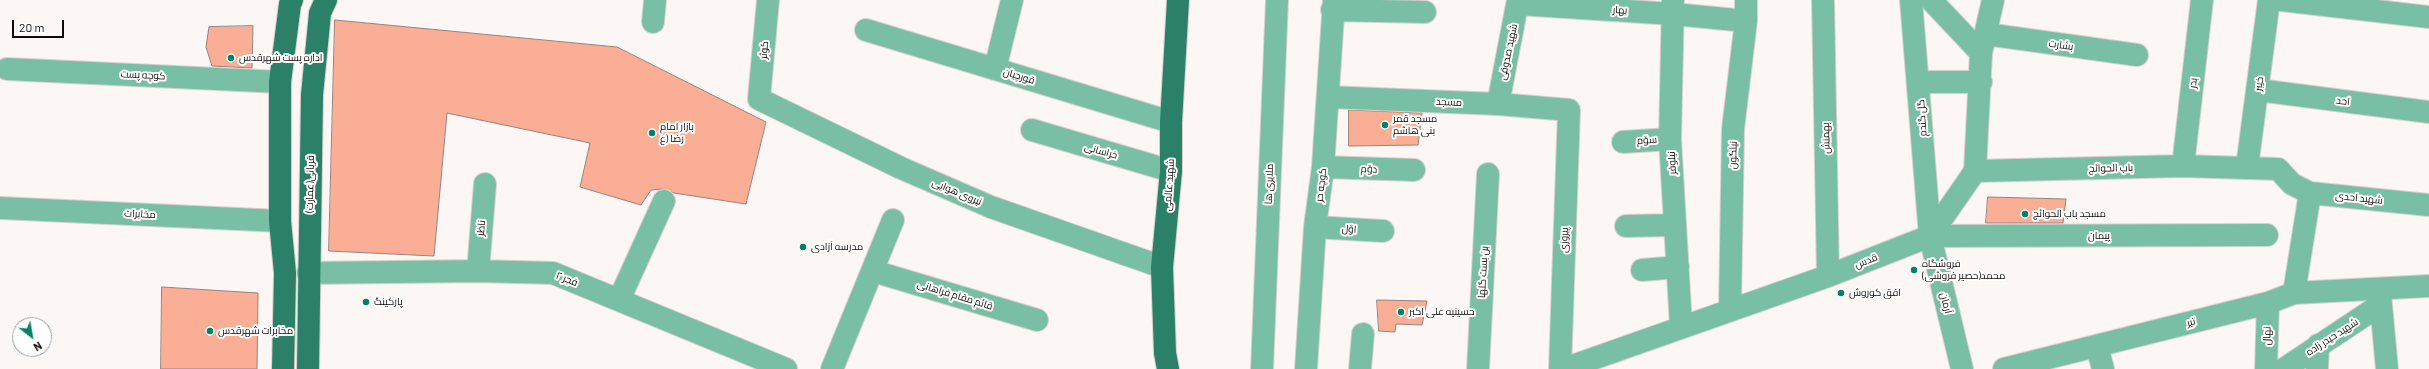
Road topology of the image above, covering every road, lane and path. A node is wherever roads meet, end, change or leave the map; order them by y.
1 (655, 0) edge
2 (768, 0) edge
3 (1012, 0) edge
4 (1178, 0) edge
5 (1277, 0) edge
6 (1823, 0) edge
7 (1912, 0) edge
8 (1931, 0) edge
9 (1993, 0) edge
10 (2202, 0) edge
11 (2270, 0) edge
12 (2281, 0) edge
13 (289, 1) edge
14 (1518, 2) edge
15 (1333, 5) edge
16 (323, 6) edge
17 (1674, 7) edge
18 (1746, 10) edge
19 (1425, 12) dead end
20 (2429, 17) edge
21 (653, 22) dead end
22 (866, 30) dead end
23 (1983, 44) junction
24 (2137, 55) dead end
25 (7, 69) dead end
26 (995, 69) junction
27 (280, 82) junction
28 (1919, 82) junction
29 (1980, 82) junction
30 (2258, 90) junction
31 (1328, 97) junction
32 (759, 99) joint
33 (1498, 104) junction
34 (1569, 110) joint
35 (2429, 112) edge
36 (1171, 122) junction
37 (1032, 130) dead end
38 (1670, 139) junction
39 (1623, 142) dead end
40 (2183, 166) junction
41 (1323, 167) junction
42 (2247, 167) junction
43 (1414, 170) dead end
44 (1975, 171) junction
45 (1171, 172) junction
46 (1488, 174) dead end
47 (485, 184) dead end
48 (2301, 189) junction
49 (664, 200) dead end
50 (2429, 205) edge
51 (0, 208) edge
52 (893, 220) dead end
53 (280, 221) junction
54 (1675, 225) junction
55 (1626, 226) dead end
56 (1315, 227) junction
57 (1383, 231) dead end
58 (2267, 235) dead end
59 (1930, 236) junction
60 (1162, 267) junction
61 (1678, 267) junction
62 (873, 270) junction
63 (1642, 270) dead end
64 (478, 272) junction
65 (285, 273) junction
66 (308, 273) junction
67 (1828, 276) junction
68 (2429, 286) edge
69 (2294, 293) junction
70 (2380, 297) junction
71 (619, 300) junction
72 (2268, 303) junction
73 (1730, 310) junction
74 (1037, 320) dead end
75 (1681, 326) junction
76 (1363, 334) dead end
77 (2318, 345) junction
78 (2097, 346) junction
79 (1614, 360) edge
80 (1567, 368) edge
81 (283, 369) edge
82 (308, 369) edge
83 (786, 369) edge
84 (832, 369) edge
85 (1168, 369) edge
86 (1262, 369) edge
87 (1306, 369) edge
88 (1360, 369) edge
89 (1478, 369) edge
90 (1962, 369) edge
91 (2004, 369) edge
92 (2102, 369) edge
93 (2266, 369) edge
94 (2284, 369) edge
95 (2317, 369) edge
96 (2387, 369) edge

1 - 21 street
2 - 32 street, کوثر
3 - 26 street
4 - 36 main road, شهید عالمی
5 - 86 street, ملایری ها
6 - 67 street, بهمنش
7 - 28 street, گل گندم
8 - 23 street
9 - 23 street
10 - 40 street, بدر
11 - 30 street, خیبر
12 - 20 street
13 - 16 main road
13 - 27 main road
14 - 17 street, بهار
14 - 33 street, شهید صدوقی
15 - 19 street
15 - 31 street, کوچه حر
16 - 66 main road, (عمارت)قربانی
17 - 18 street, بهار
17 - 38 street, نیلوفر
18 - 73 street, نیلگون
22 - 26 street, قورچیان
23 - 24 street, بشارت
23 - 29 street
25 - 27 street, کوچه پست
26 - 36 street, قورچیان
27 - 53 main road
28 - 29 street
28 - 59 street, گل گندم
29 - 44 street
30 - 35 street, احد
30 - 42 street, خیبر
31 - 33 street, مسجد
31 - 41 street, کوچه حر
32 - 60 street, نیروی هوایی
33 - 34 street, مسجد
34 - 80 street, پیروزی
36 - 45 main road, شهید عالمی
37 - 45 street, خراسانی
38 - 39 street, سوّم
38 - 54 street, نیلوفر
40 - 42 street, باب الحوائج
40 - 44 street, باب الحوائج
41 - 43 street, دوّم
41 - 56 street, کوچه حر
42 - 48 street, باب الحوائج
44 - 59 street
45 - 60 main road, شهید عالمی
46 - 89 street, بن بست گلها
47 - 64 street, ناظر
48 - 50 street, شهید احدی
48 - 69 street
49 - 71 street
51 - 53 street, مخابرات
52 - 62 street
53 - 65 main road
54 - 55 street
54 - 61 street, نیلوفر
56 - 57 street, اوّل
56 - 87 street, کوچه حر
58 - 59 street, پیمان
59 - 67 street, قدس
59 - 90 street, آرمان
60 - 85 main road, شهید عالمی
61 - 63 street
61 - 75 street, نیلوفر
62 - 74 street, قائم مقام فراهانی
62 - 84 street
64 - 66 street, فجر ۲
64 - 71 street, فجر ۲
65 - 66 main road
65 - 81 main road
66 - 82 main road, (عمارت)قربانی
67 - 73 street, قدس
68 - 70 street, تیر
69 - 70 street, تیر
69 - 72 street, تیر
70 - 77 street, شهید حیدر زاده
70 - 96 street
71 - 83 street, فجر ۲
72 - 78 street, تیر
72 - 93 street, نهال
73 - 75 street, قدس
75 - 79 street, قدس
76 - 88 street
77 - 94 street, شهید حیدر زاده
77 - 95 street
78 - 91 street, تیر
78 - 92 street
79 - 80 street, قدس

